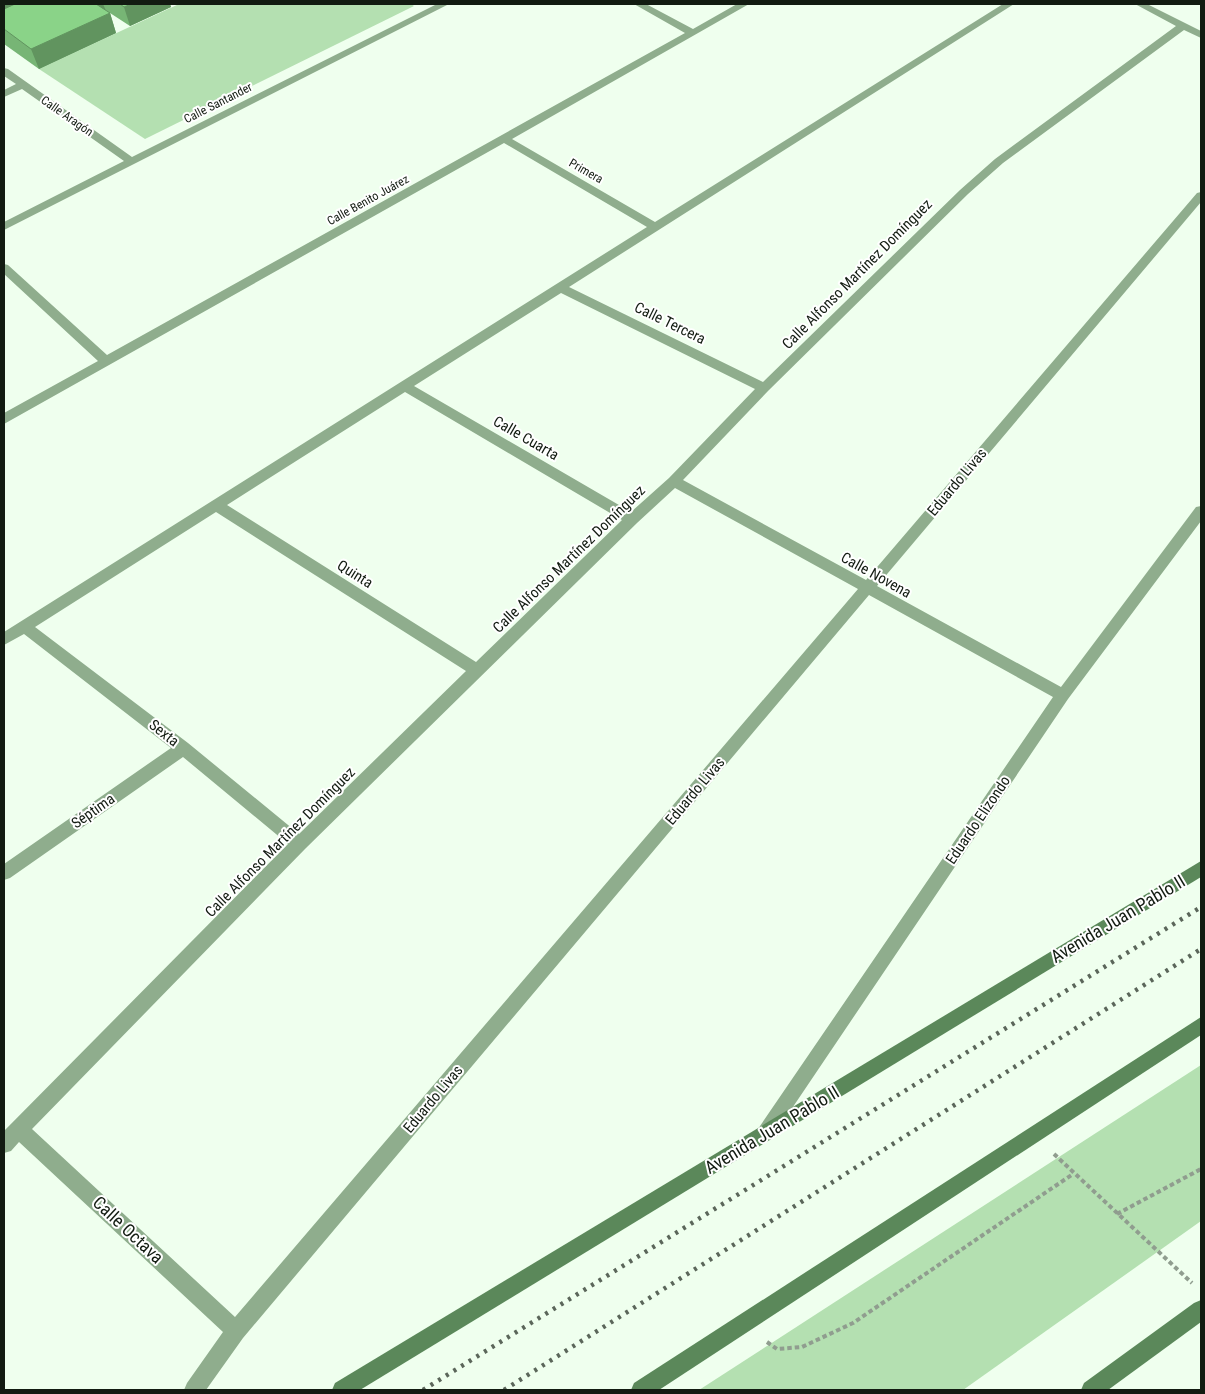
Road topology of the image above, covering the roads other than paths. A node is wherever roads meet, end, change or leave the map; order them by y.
1 (441, 4) edge
2 (639, 4) edge
3 (744, 4) edge
4 (1009, 4) edge
5 (1140, 4) edge
6 (1183, 26) junction
7 (693, 33) junction
8 (1201, 35) edge
9 (4, 71) edge
10 (22, 85) junction
11 (4, 94) edge
12 (504, 139) junction
13 (131, 161) junction
14 (1201, 195) edge
15 (4, 226) edge
16 (655, 227) junction
17 (4, 268) edge
18 (561, 288) junction
19 (107, 362) junction
20 (404, 386) junction
21 (764, 388) junction
22 (4, 419) edge
23 (674, 480) junction
24 (215, 504) junction
25 (1201, 511) edge
26 (632, 519) junction
27 (867, 588) junction
28 (24, 626) junction
29 (4, 639) edge
30 (478, 671) junction
31 (1063, 696) junction
32 (183, 748) junction
33 (299, 844) junction
34 (1201, 868) edge
35 (4, 873) edge
36 (1201, 1025) edge
37 (20, 1130) junction
38 (764, 1136) junction
39 (4, 1144) edge
40 (1201, 1310) edge
41 (236, 1331) junction
42 (1095, 1389) edge
43 (194, 1390) edge
44 (342, 1390) edge
45 (641, 1390) edge

1 - 13 street, Calle Santander
2 - 7 street
3 - 7 street, Calle Benito Juárez
4 - 16 street
5 - 6 street
6 - 8 street
6 - 21 street, Calle Alfonso Martínez Domínguez
7 - 12 street, Calle Benito Juárez
9 - 10 street, Calle Aragón
10 - 11 street
10 - 13 street, Calle Aragón
12 - 16 street, Primera
12 - 19 street, Calle Benito Juárez
13 - 15 street, Calle Santander
14 - 27 street, Eduardo Livas
16 - 18 street
17 - 19 street
18 - 20 street
18 - 21 street, Calle Tercera
19 - 22 street, Calle Benito Juárez
20 - 24 street
20 - 26 street, Calle Cuarta
21 - 23 street, Calle Alfonso Martínez Domínguez
23 - 26 street, Calle Alfonso Martínez Domínguez
23 - 27 street, Calle Novena
24 - 28 street
24 - 30 street, Quinta
25 - 31 street, Eduardo Elizondo
26 - 30 street, Calle Alfonso Martínez Domínguez
27 - 31 street, Calle Novena
27 - 41 street, Eduardo Livas
28 - 29 street
28 - 32 street, Sexta
30 - 33 street, Calle Alfonso Martínez Domínguez
31 - 38 street, Eduardo Elizondo
32 - 33 street, Sexta
32 - 35 street, Séptima
33 - 37 street, Calle Alfonso Martínez Domínguez
34 - 38 street, Avenida Juan Pablo II
36 - 45 street
37 - 39 street, Calle Alfonso Martínez Domínguez
37 - 41 street, Calle Octava
38 - 44 street, Avenida Juan Pablo II
40 - 42 street
41 - 43 street, Eduardo Livas

